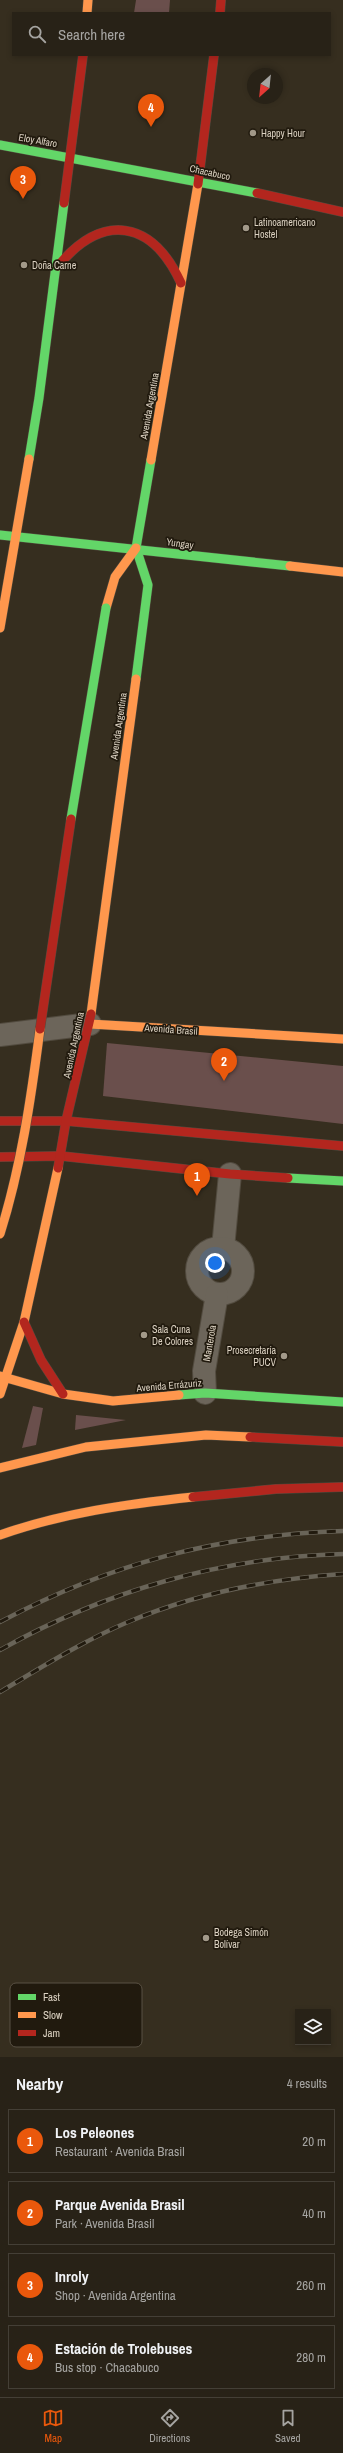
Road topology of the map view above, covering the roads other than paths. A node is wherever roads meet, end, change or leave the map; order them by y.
1 (88, 0) edge
2 (221, 0) edge
3 (87, 12) edge
4 (220, 12) edge
5 (83, 56) edge
6 (214, 56) edge
7 (0, 144) edge
8 (71, 157) junction
9 (199, 180) junction
10 (343, 212) edge
11 (57, 266) junction
12 (181, 283) junction
13 (0, 535) edge
14 (14, 536) junction
15 (136, 548) junction
16 (343, 572) edge
17 (0, 628) edge
18 (90, 1024) junction
19 (0, 1035) edge
20 (343, 1039) edge
21 (0, 1121) edge
22 (66, 1121) junction
23 (343, 1146) edge
24 (61, 1156) junction
25 (0, 1157) edge
26 (230, 1174) junction
27 (343, 1181) edge
28 (0, 1234) edge
29 (223, 1248) junction
30 (217, 1294) junction
31 (24, 1322) junction
32 (3, 1377) edge
33 (205, 1393) junction
34 (0, 1394) edge
35 (63, 1394) junction
36 (343, 1402) edge
37 (343, 1442) edge
38 (0, 1468) edge
39 (343, 1487) edge
40 (0, 1535) edge

1 - 3 main road
2 - 4 main road
5 - 8 main road
6 - 9 main road, Avenida Argentina
7 - 8 main road, Eloy Alfaro
8 - 9 main road, Chacabuco
8 - 11 main road
9 - 10 main road, Chacabuco
9 - 12 main road, Avenida Argentina
11 - 12 main road
11 - 14 main road
12 - 15 main road, Avenida Argentina
13 - 14 main road, Yungay
14 - 15 main road, Yungay
14 - 17 main road
15 - 16 main road, Yungay
15 - 18 main road, Avenida Argentina
15 - 28 main road, bridge
18 - 19 street, Avenida Brasil
18 - 20 main road, Avenida Brasil
18 - 22 main road, Avenida Argentina
21 - 22 main road
22 - 23 main road
22 - 24 main road, Avenida Argentina
24 - 25 main road
24 - 26 main road
24 - 31 main road, Avenida Argentina
26 - 27 main road
26 - 29 street
29 - 30 street
29 - 30 street
30 - 33 street, Manterola
31 - 32 main road, Avenida Argentina
31 - 35 main road
32 - 34 main road, Avenida Argentina
32 - 35 main road, Avenida Errázuriz
33 - 35 main road, Avenida Errázuriz
33 - 36 main road, Avenida Errázuriz
37 - 38 main road
39 - 40 main road

